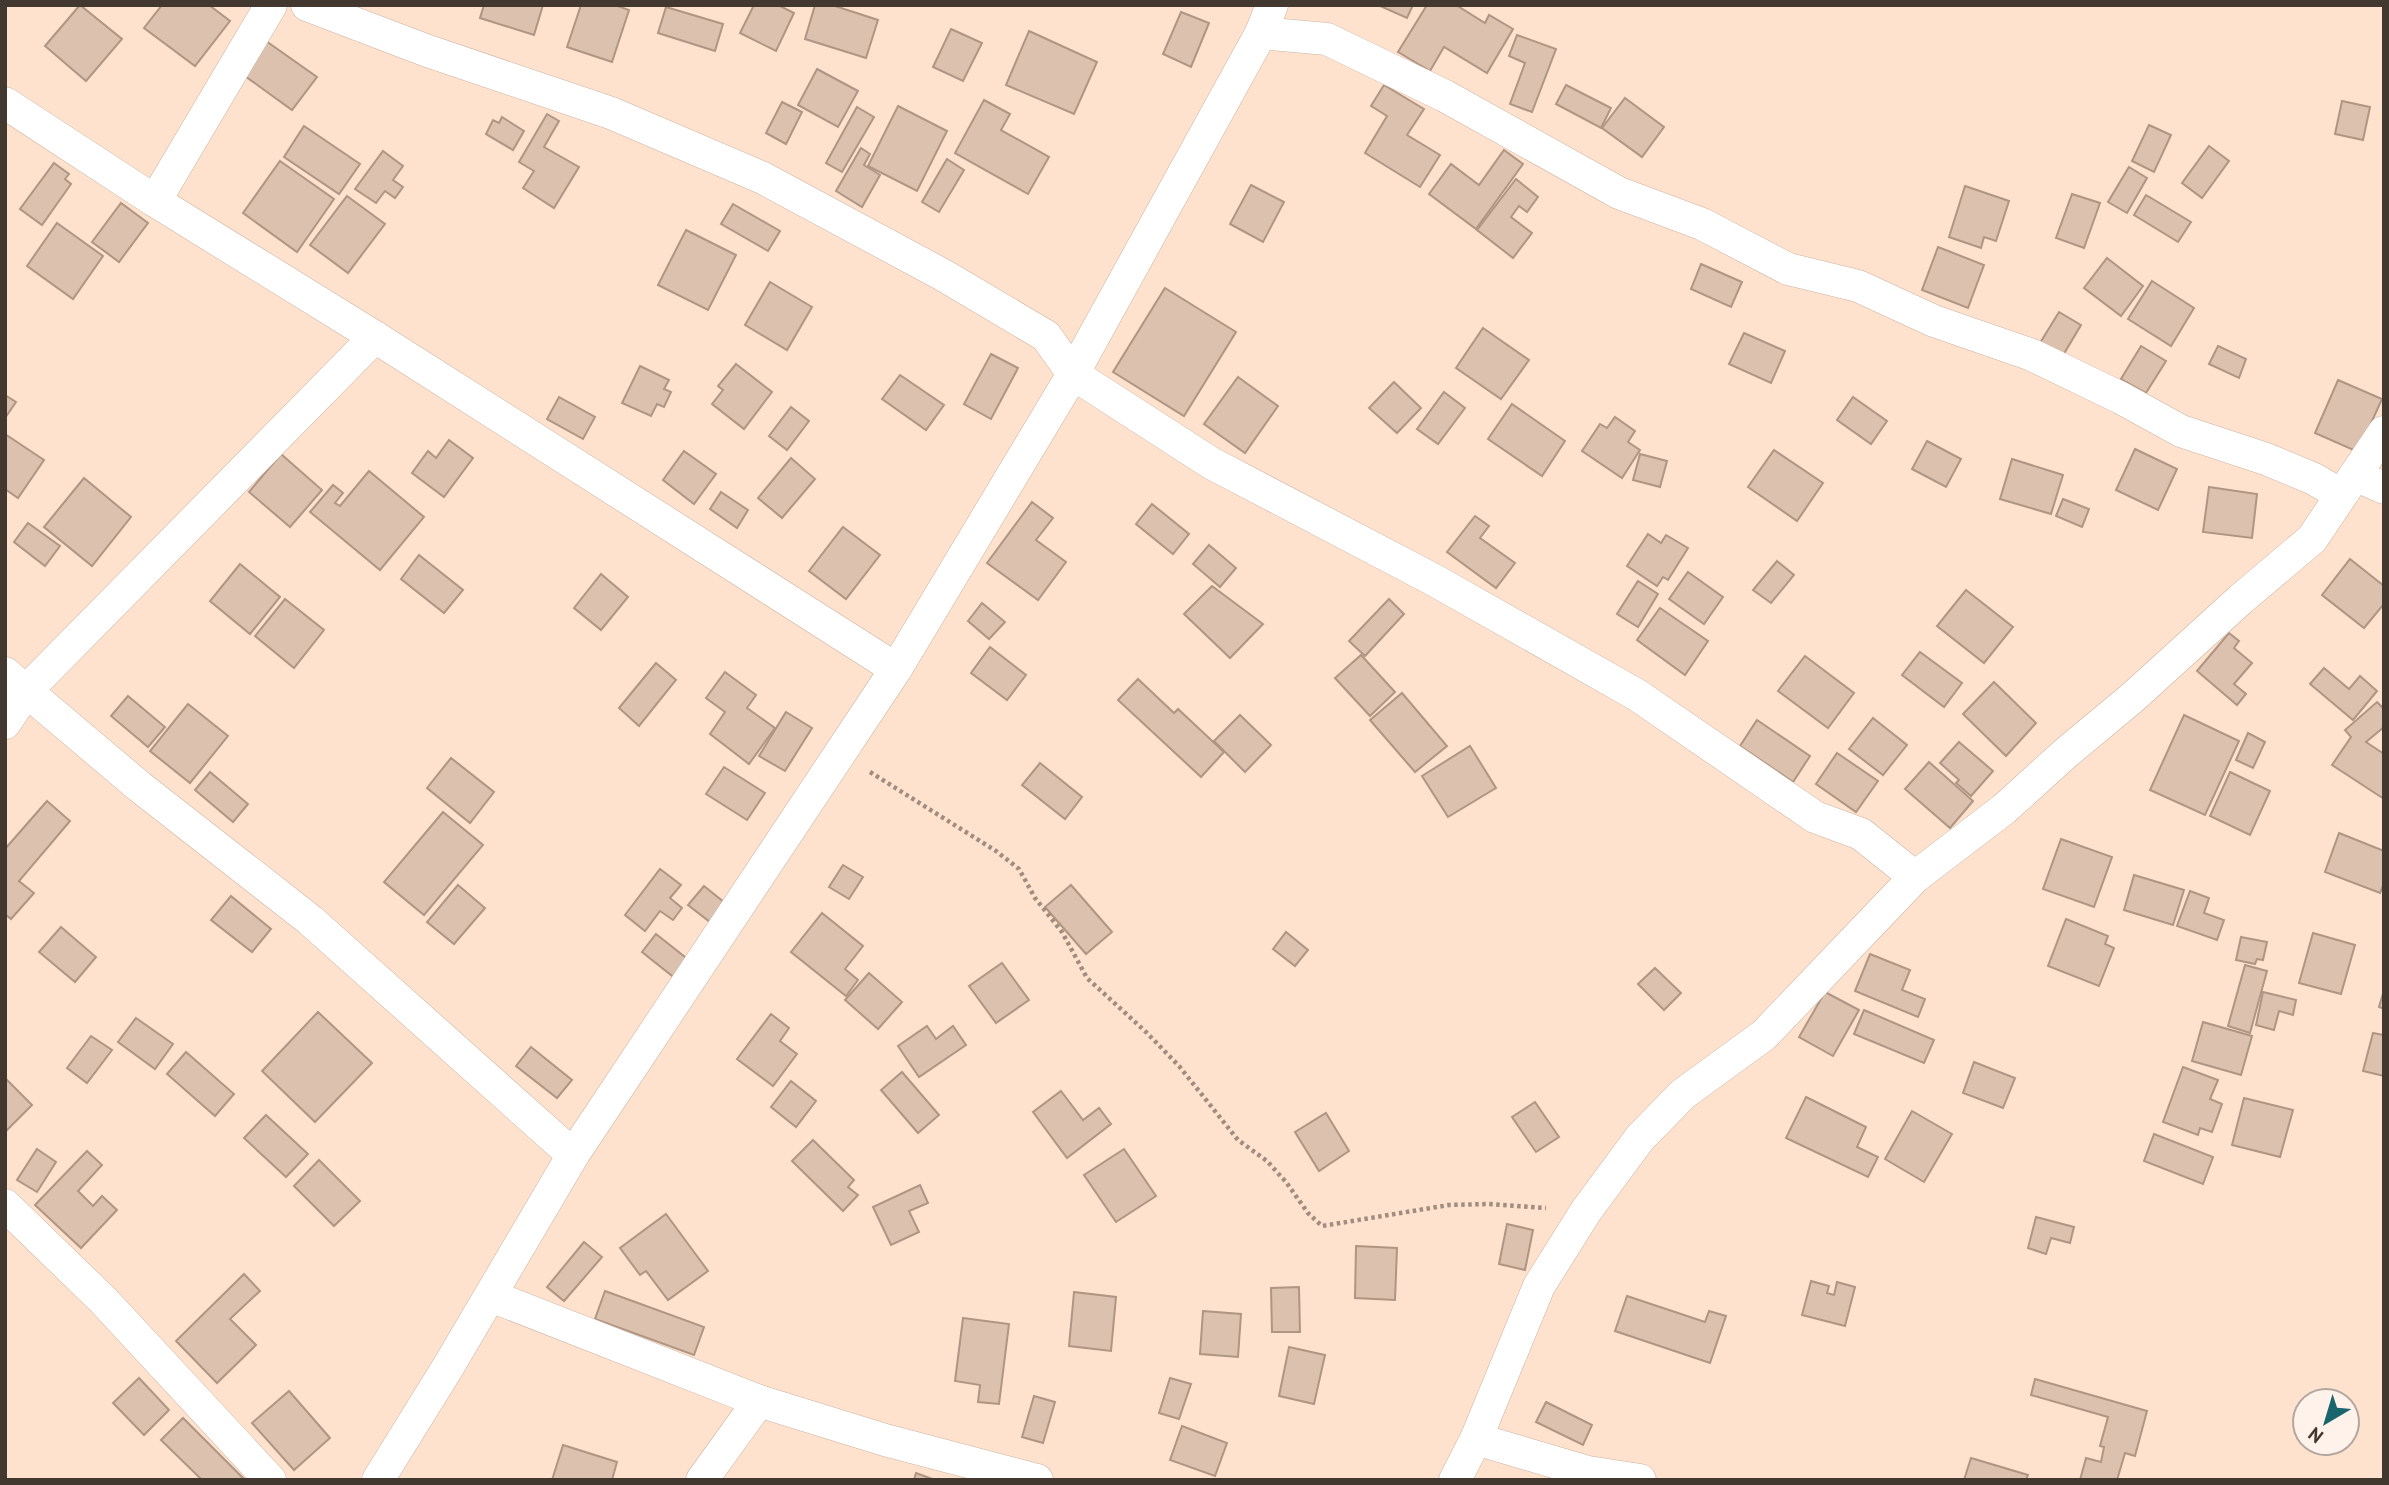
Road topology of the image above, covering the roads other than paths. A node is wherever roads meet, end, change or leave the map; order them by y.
1 (271, 5) edge
2 (307, 5) edge
3 (1267, 19) edge
4 (5, 103) edge
5 (155, 201) junction
6 (376, 337) junction
7 (1073, 373) junction
8 (2384, 432) edge
9 (2348, 485) junction
10 (2384, 488) edge
11 (896, 669) junction
12 (16, 681) edge
13 (5, 723) edge
14 (1915, 877) junction
15 (573, 1155) junction
16 (5, 1205) edge
17 (491, 1296) junction
18 (759, 1401) junction
19 (1476, 1439) junction
20 (270, 1480) edge
21 (378, 1480) edge
22 (702, 1480) edge
23 (1037, 1480) edge
24 (1455, 1480) edge
25 (1640, 1480) edge

1 - 5 street
2 - 7 street
3 - 7 street
3 - 9 street
4 - 5 street
5 - 6 street
6 - 11 street
6 - 12 street
7 - 11 street
7 - 14 street
8 - 9 street
9 - 10 street
9 - 14 street
11 - 15 street
12 - 13 street
12 - 15 street
14 - 19 street
15 - 17 street
16 - 20 street
17 - 18 street
17 - 21 street
18 - 22 street
18 - 23 street
19 - 24 street
19 - 25 street

